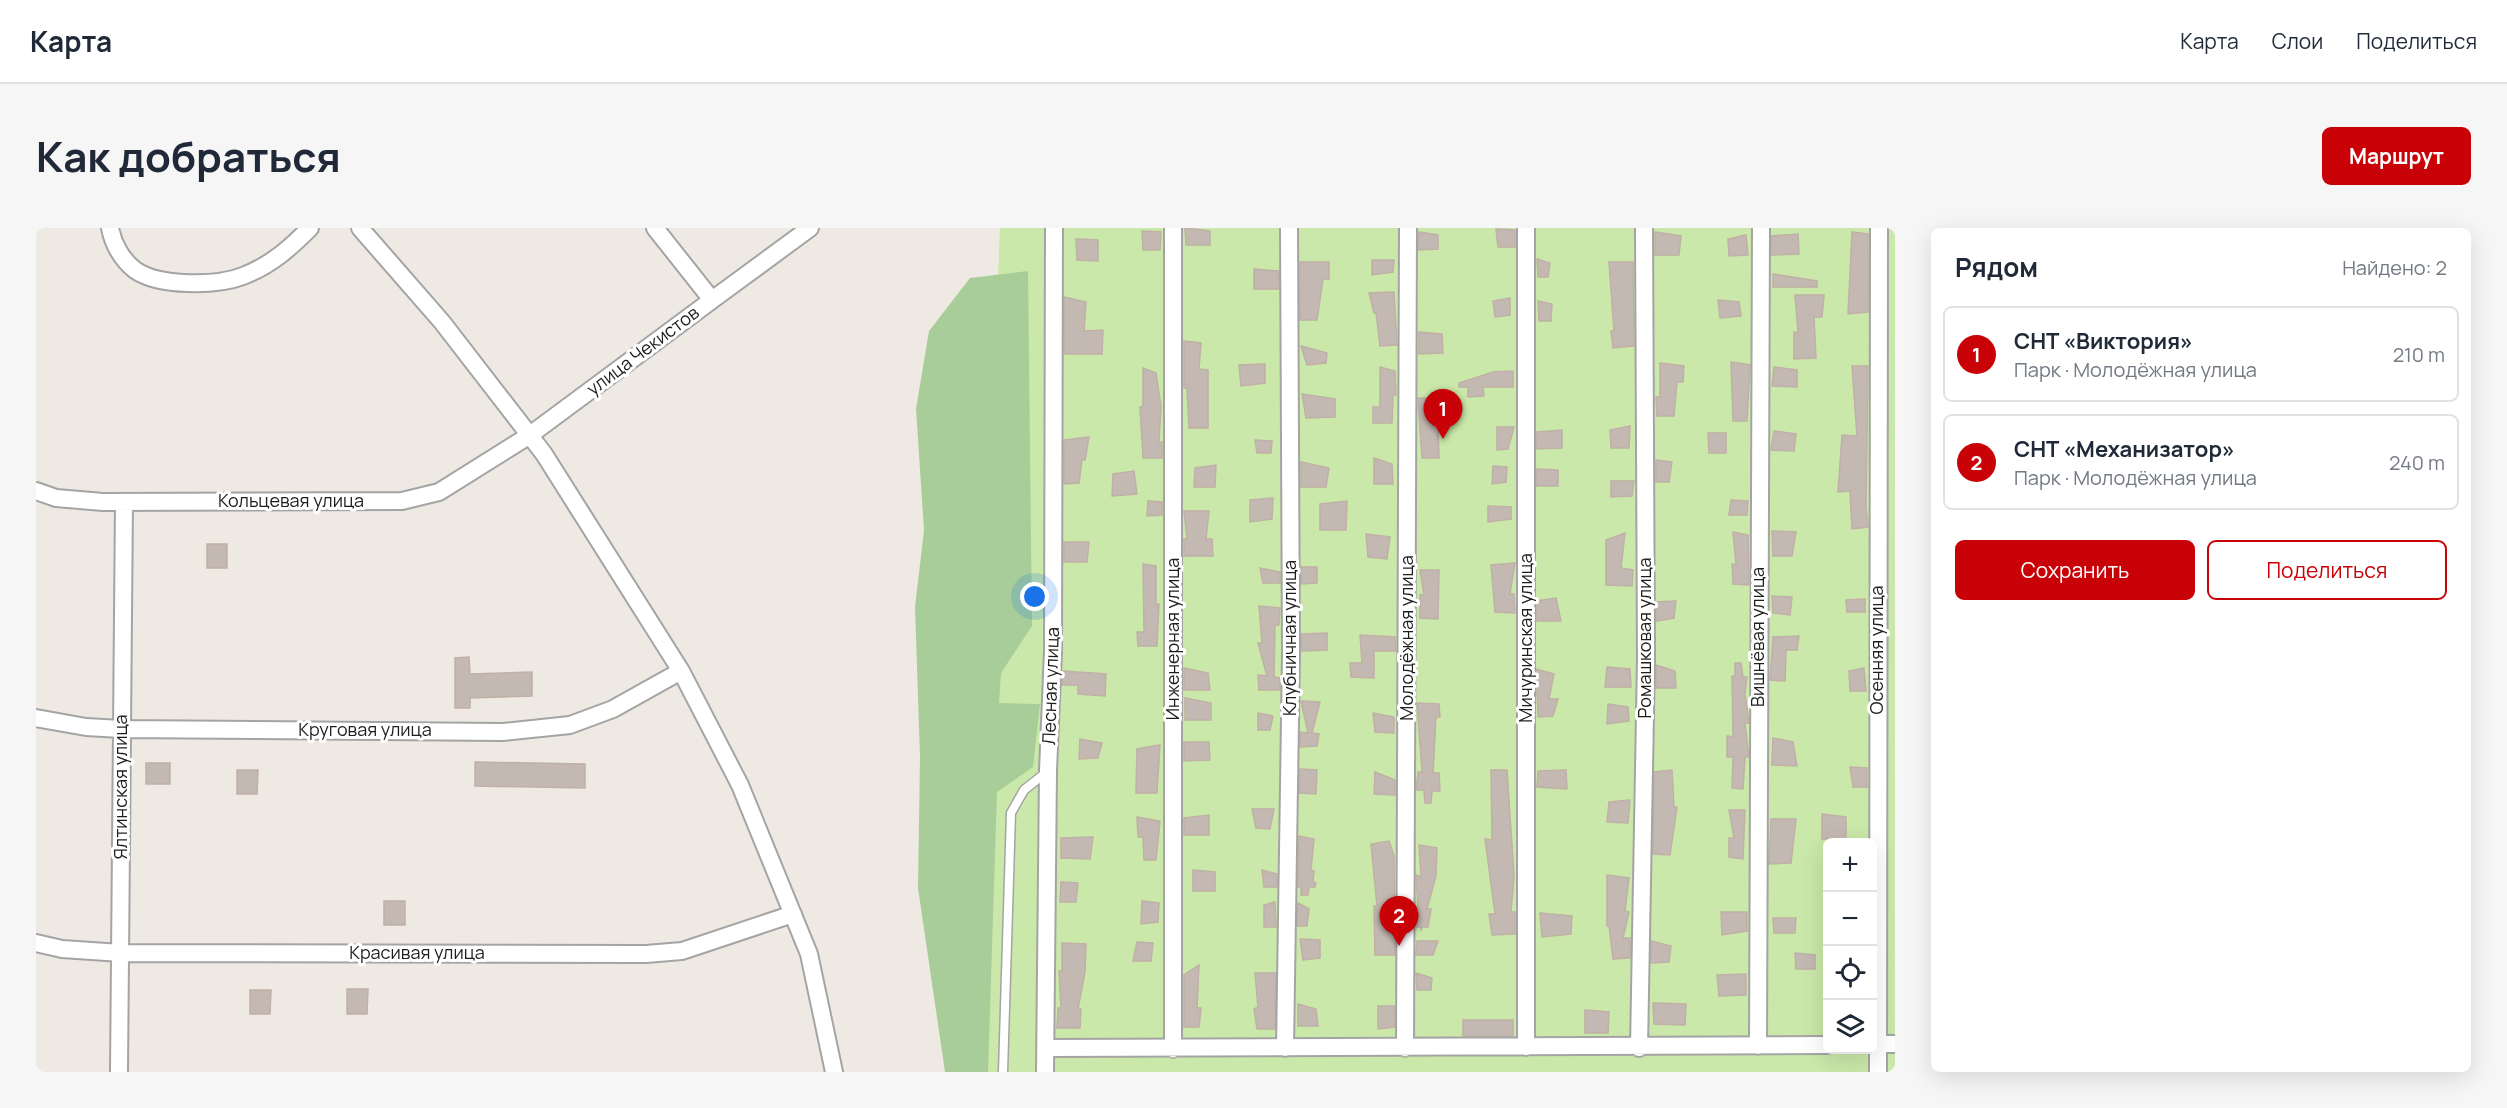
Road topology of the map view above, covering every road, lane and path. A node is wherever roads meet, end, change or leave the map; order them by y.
1 (110, 228) edge
2 (310, 228) edge
3 (360, 228) edge
4 (655, 228) edge
5 (810, 228) edge
6 (1054, 228) edge
7 (1173, 228) edge
8 (1289, 228) edge
9 (1408, 228) edge
10 (1526, 228) edge
11 (1644, 228) edge
12 (1761, 228) edge
13 (1879, 228) edge
14 (712, 300) junction
15 (530, 435) junction
16 (36, 491) edge
17 (124, 502) junction
18 (681, 671) junction
19 (36, 718) edge
20 (121, 729) junction
21 (1048, 771) junction
22 (793, 914) junction
23 (36, 943) edge
24 (121, 953) junction
25 (1875, 1000) edge
26 (1877, 1043) edge
27 (1895, 1044) edge
28 (1823, 1045) edge
29 (1758, 1046) junction
30 (1526, 1047) junction
31 (1047, 1048) junction
32 (1285, 1048) junction
33 (1405, 1048) junction
34 (1639, 1048) junction
35 (1173, 1049) junction
36 (1876, 1054) edge
37 (119, 1072) edge
38 (834, 1072) edge
39 (1003, 1072) edge
40 (1045, 1072) edge
41 (1878, 1072) edge

1 - 2 street
3 - 15 street
4 - 14 street, улица Чекистов
5 - 14 street
6 - 21 street, Лесная улица
7 - 35 street, Инженерная улица
8 - 32 street, Клубничная улица
9 - 33 street, Молодёжная улица
10 - 30 street, Мичуринская улица
11 - 34 street, Ромашковая улица
12 - 29 street, Вишнёвая улица
13 - 25 street, Осенняя улица
14 - 15 street, улица Чекистов
15 - 17 street, Кольцевая улица
15 - 18 street
16 - 17 street, Кольцевая улица
17 - 20 street, Ялтинская улица
18 - 20 street, Круговая улица
18 - 22 street
19 - 20 street, Круговая улица
20 - 24 street, Ялтинская улица
21 - 31 street, Лесная улица
21 - 39 lane
22 - 24 street, Красивая улица
22 - 38 street
23 - 24 street, Красивая улица
24 - 37 street, Ялтинская улица
26 - 27 street
28 - 29 street
29 - 34 street
30 - 33 street
30 - 34 street
31 - 35 street
31 - 40 street, Лесная улица
32 - 33 street
32 - 35 street
36 - 41 street, Осенняя улица

